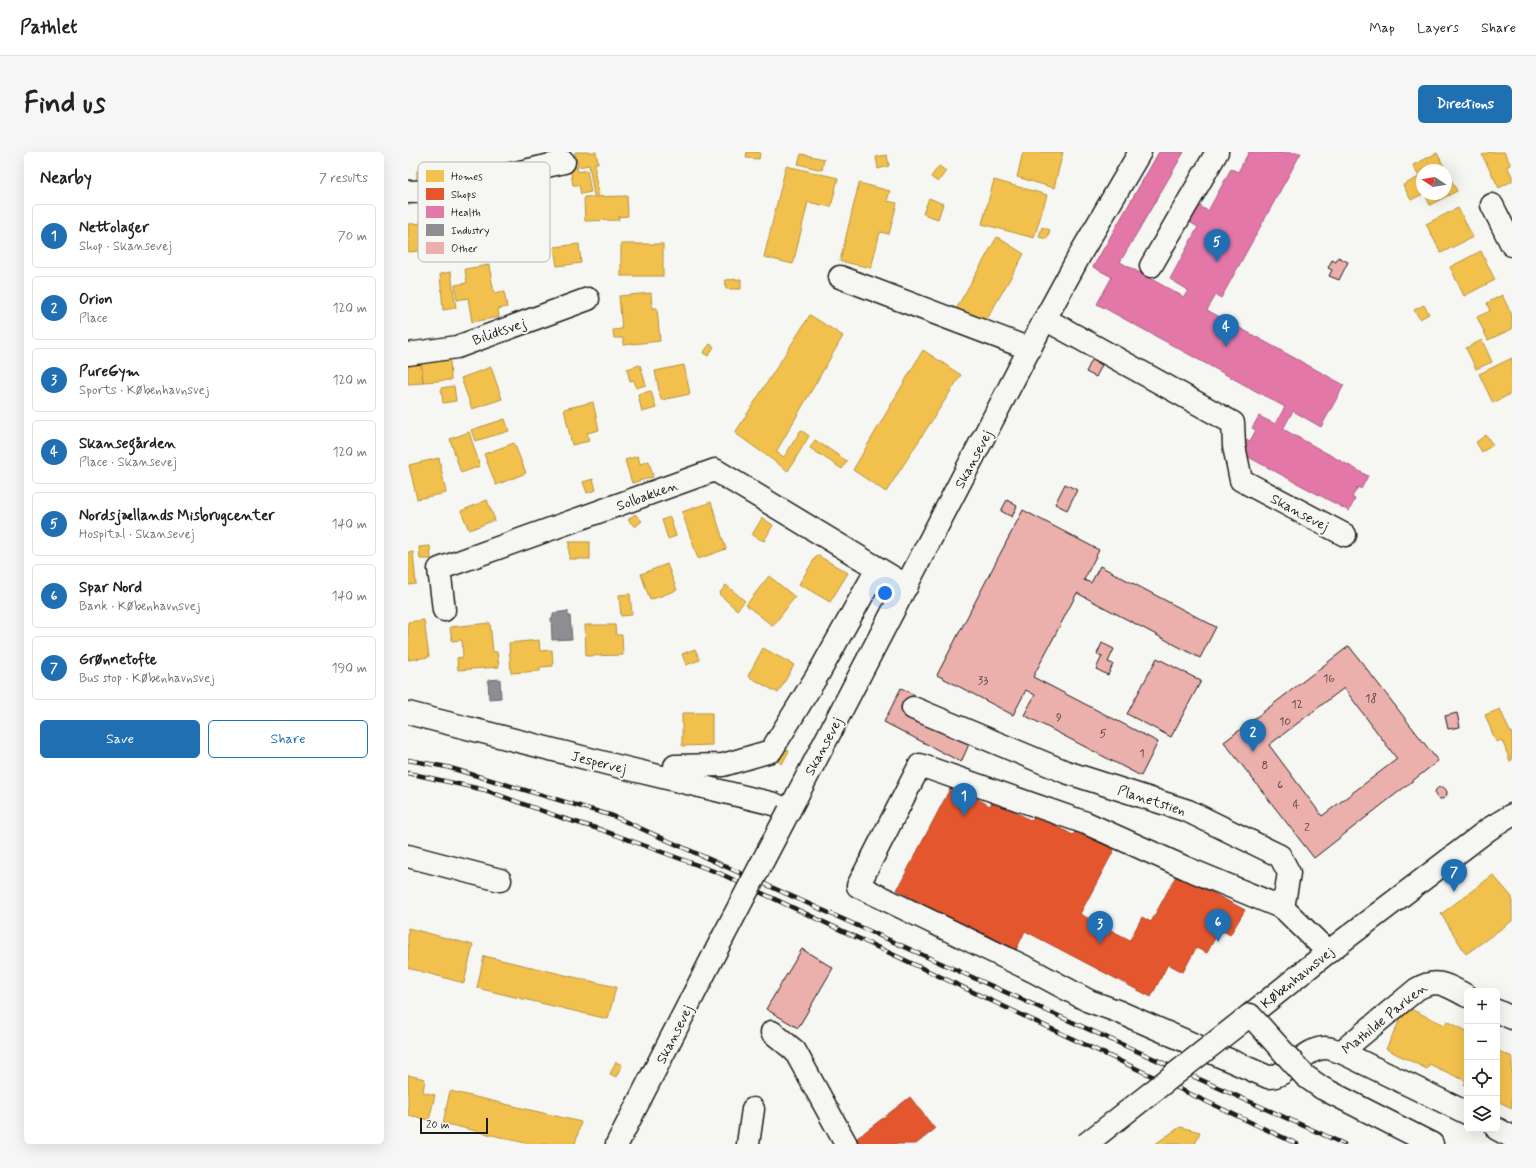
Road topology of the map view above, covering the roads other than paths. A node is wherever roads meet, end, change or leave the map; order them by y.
1 (1140, 152) edge
2 (1217, 152) edge
3 (564, 162) dead end
4 (550, 165) edge
5 (408, 192) edge
6 (418, 192) edge
7 (1492, 205) dead end
8 (1512, 245) edge
9 (1151, 266) dead end
10 (840, 277) dead end
11 (588, 299) dead end
12 (1045, 319) junction
13 (1030, 349) junction
14 (408, 354) edge
15 (1345, 536) dead end
16 (877, 569) junction
17 (907, 586) junction
18 (444, 610) dead end
19 (913, 708) dead end
20 (408, 713) edge
21 (675, 766) dead end
22 (789, 811) junction
23 (1512, 815) edge
24 (408, 856) edge
25 (500, 880) dead end
26 (1283, 908) junction
27 (1328, 952) junction
28 (1464, 994) edge
29 (1500, 1012) edge
30 (1250, 1015) junction
31 (1512, 1018) edge
32 (772, 1032) dead end
33 (1341, 1052) junction
34 (753, 1109) dead end
35 (1464, 1112) edge
36 (1500, 1131) edge
37 (1512, 1137) edge
38 (617, 1144) edge
39 (748, 1144) edge
40 (846, 1144) edge
41 (1086, 1144) edge
42 (1432, 1144) edge

1 - 12 street, Skansevej
2 - 9 street
3 - 4 street
5 - 6 street
7 - 8 street
10 - 13 street
11 - 14 street, Bilidtsvej
12 - 13 street, Skansevej
12 - 15 street, Skansevej
13 - 17 street, Skansevej
16 - 17 street, Solbakken
16 - 18 street, Solbakken
16 - 21 street
17 - 22 street, Skansevej
19 - 26 street, Planetstien
20 - 22 street, Jespervej
22 - 38 street, Skansevej, bridge
23 - 27 street, Københavnsvej
24 - 25 street
26 - 27 street
26 - 33 street
27 - 30 street, Københavnsvej
28 - 33 street, Mathilde Parken
29 - 31 street
30 - 41 street, Københavnsvej, bridge
30 - 42 street, bridge
32 - 40 street
33 - 35 street, Mathilde Parken
34 - 39 street
36 - 37 street

